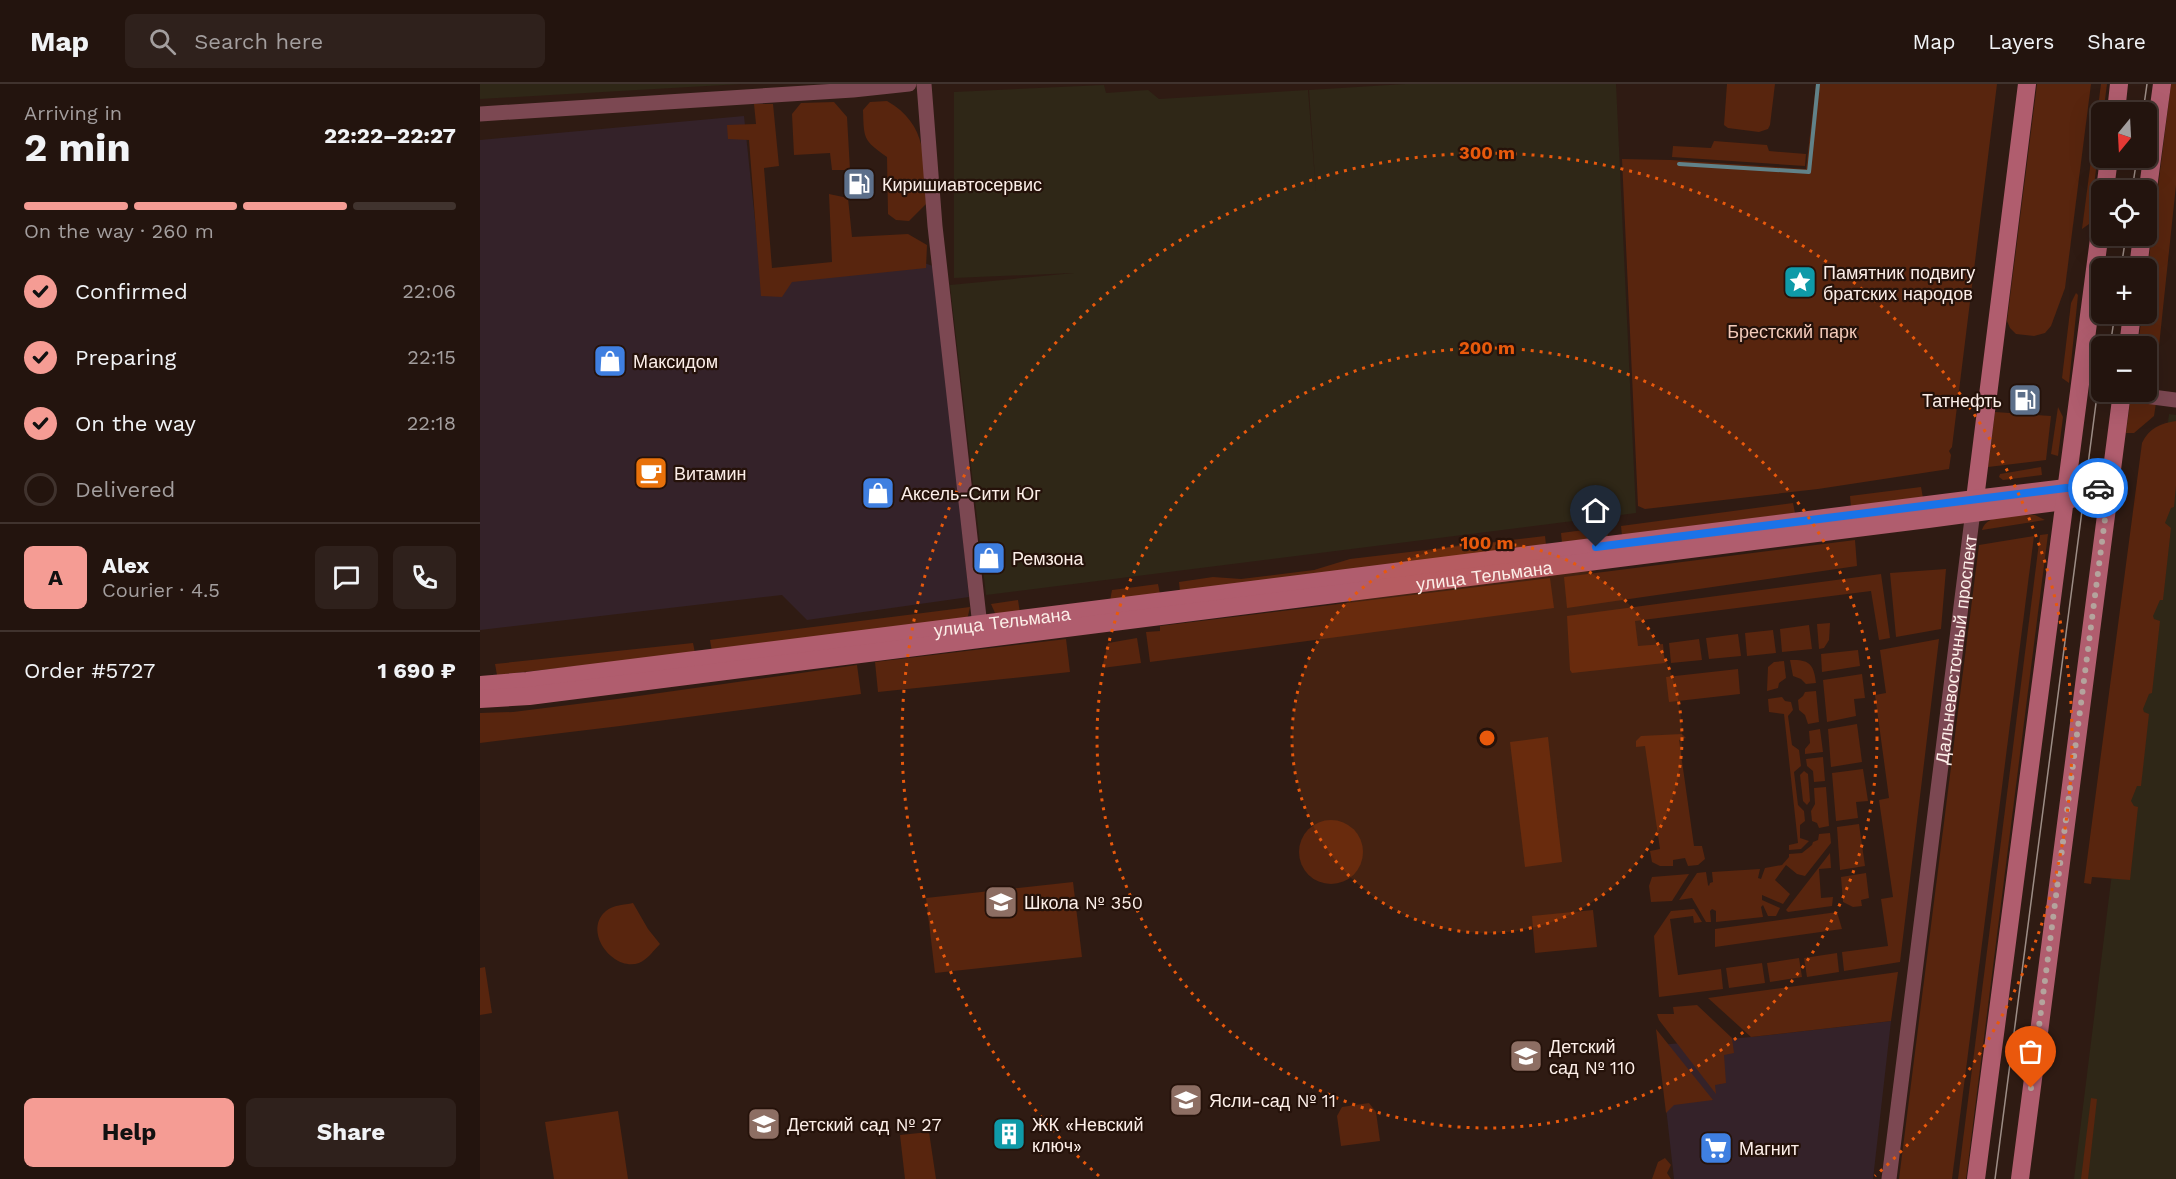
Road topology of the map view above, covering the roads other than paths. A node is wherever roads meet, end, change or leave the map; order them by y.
1 (909, 84) edge
2 (924, 84) edge
3 (2027, 84) edge
4 (2119, 84) edge
5 (2162, 84) edge
6 (2116, 102) edge
7 (480, 114) edge
8 (2149, 180) edge
9 (2098, 246) edge
10 (2157, 397) edge
11 (2176, 400) edge
12 (2121, 402) edge
13 (2109, 488) junction
14 (2065, 494) junction
15 (1974, 506) junction
16 (981, 632) junction
17 (480, 685) edge
18 (480, 699) edge
19 (1889, 1179) edge
20 (1976, 1179) edge
21 (2020, 1179) edge

1 - 7 street
2 - 16 street
3 - 15 street, Дальневосточный проспект
4 - 6 street
5 - 8 street
9 - 14 street
10 - 11 street
12 - 13 street
13 - 14 street, улица Тельмана
13 - 21 street
14 - 15 street, улица Тельмана
14 - 20 street
15 - 16 street, улица Тельмана
15 - 19 street, Дальневосточный проспект
16 - 17 street, улица Тельмана
16 - 18 street, улица Тельмана

